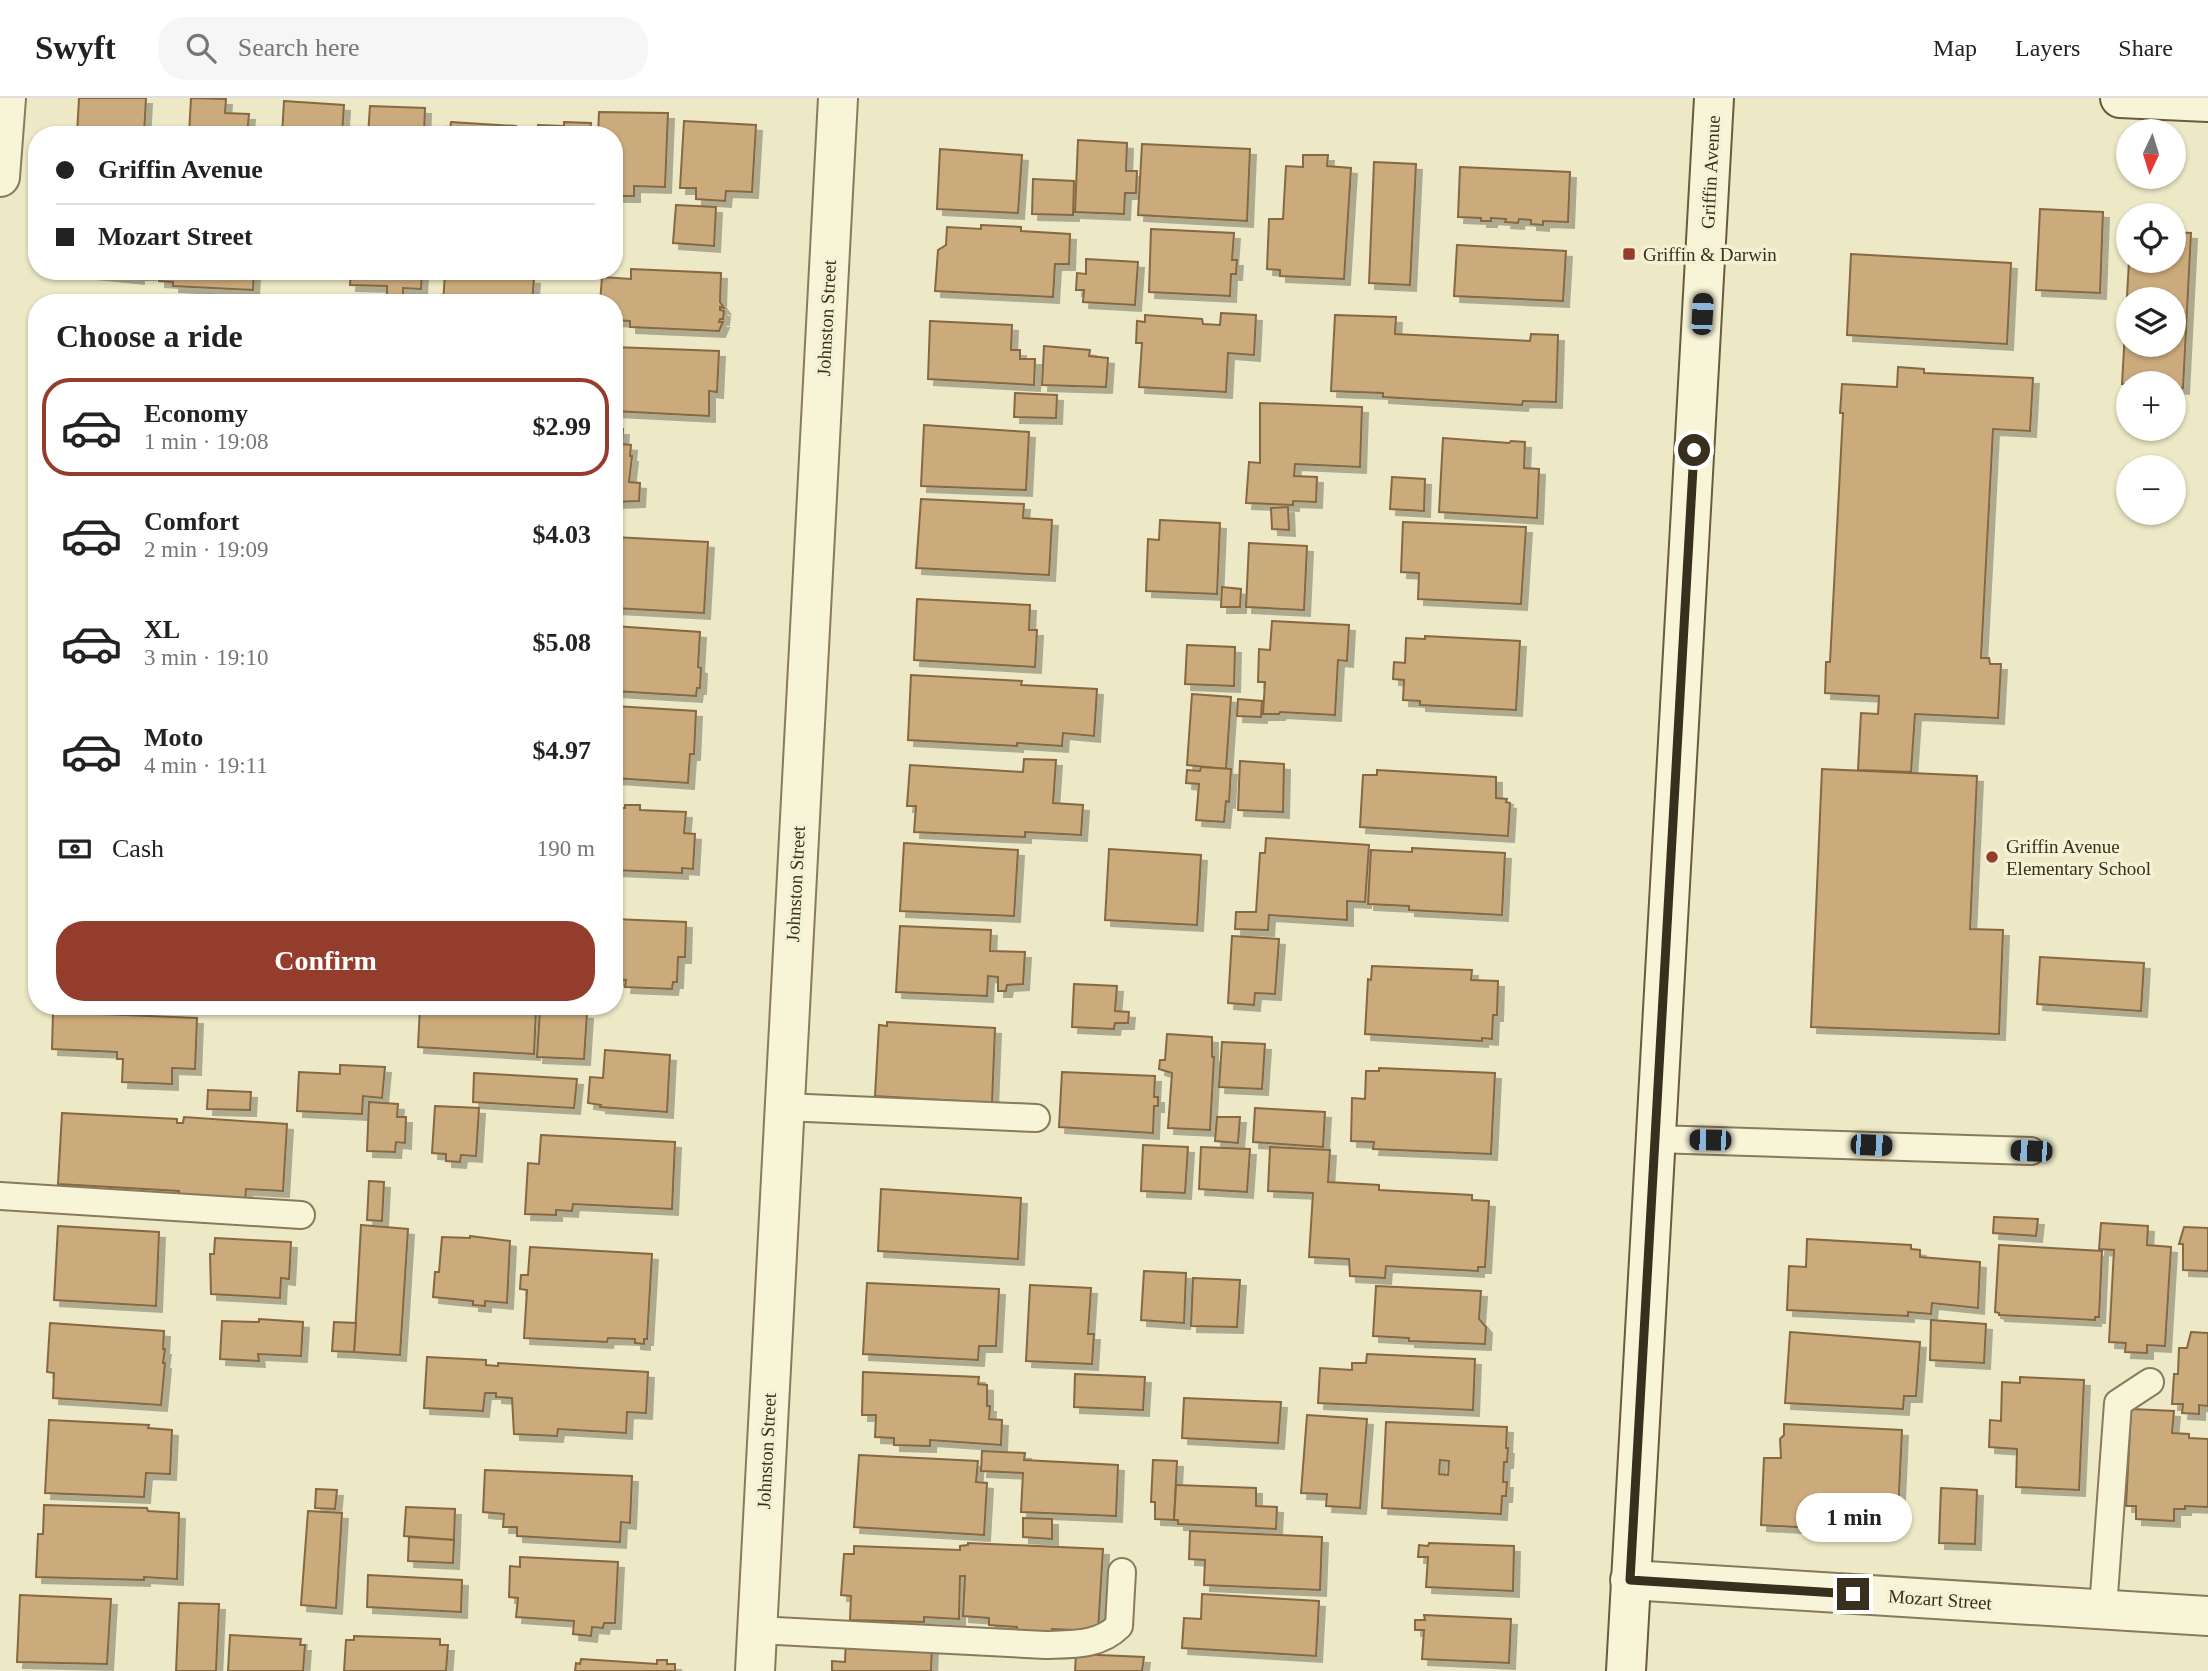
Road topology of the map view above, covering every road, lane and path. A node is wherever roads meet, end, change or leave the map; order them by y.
1 (6, 98) edge
2 (838, 98) edge
3 (1714, 98) edge
4 (2120, 98) edge
5 (2208, 102) edge
6 (0, 177) edge
7 (783, 1107) junction
8 (1036, 1118) dead end
9 (1655, 1139) junction
10 (2031, 1151) dead end
11 (0, 1196) edge
12 (301, 1215) dead end
13 (2150, 1382) dead end
14 (1122, 1572) dead end
15 (1630, 1580) junction
16 (2103, 1609) junction
17 (2208, 1616) edge
18 (757, 1630) junction
19 (755, 1671) edge
20 (1626, 1671) edge

1 - 6 street
2 - 7 street, Johnston Street
3 - 9 street, Griffin Avenue
4 - 5 street
7 - 8 lane
7 - 18 street, Johnston Street
9 - 10 lane
9 - 15 street, Griffin Avenue
11 - 12 lane
13 - 16 lane
14 - 18 lane
15 - 16 street, Mozart Street
15 - 20 street, Griffin Avenue
16 - 17 street, Mozart Street
18 - 19 street, Johnston Street

